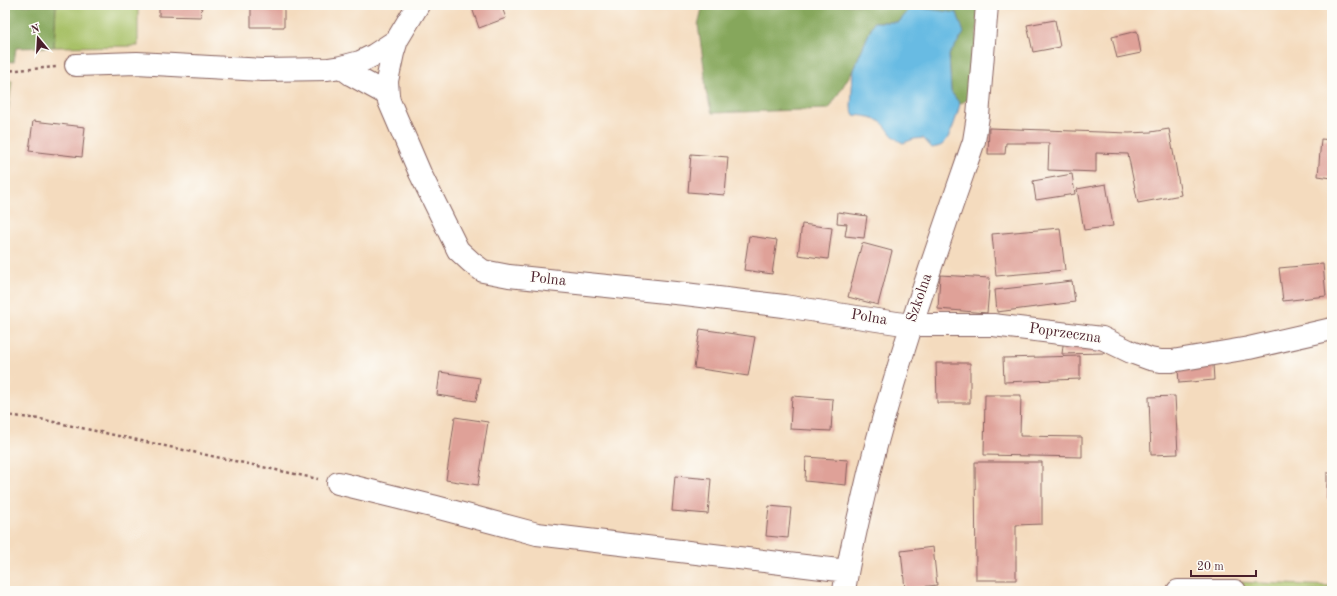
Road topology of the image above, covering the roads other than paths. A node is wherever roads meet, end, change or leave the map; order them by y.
1 (418, 5) edge
2 (987, 5) edge
3 (397, 40) junction
4 (76, 65) road end
5 (341, 68) junction
6 (388, 95) junction
7 (910, 325) junction
8 (1332, 329) edge
9 (338, 483) road end
10 (846, 581) edge
11 (1178, 591) edge
12 (1235, 591) edge

1 - 3 street, Polna
2 - 7 street, Szkolna
3 - 5 street
3 - 6 street, Polna
4 - 5 street
5 - 6 street
6 - 7 street, Polna
7 - 8 street, Poprzeczna
7 - 10 street, Szkolna
9 - 10 street
11 - 12 street

